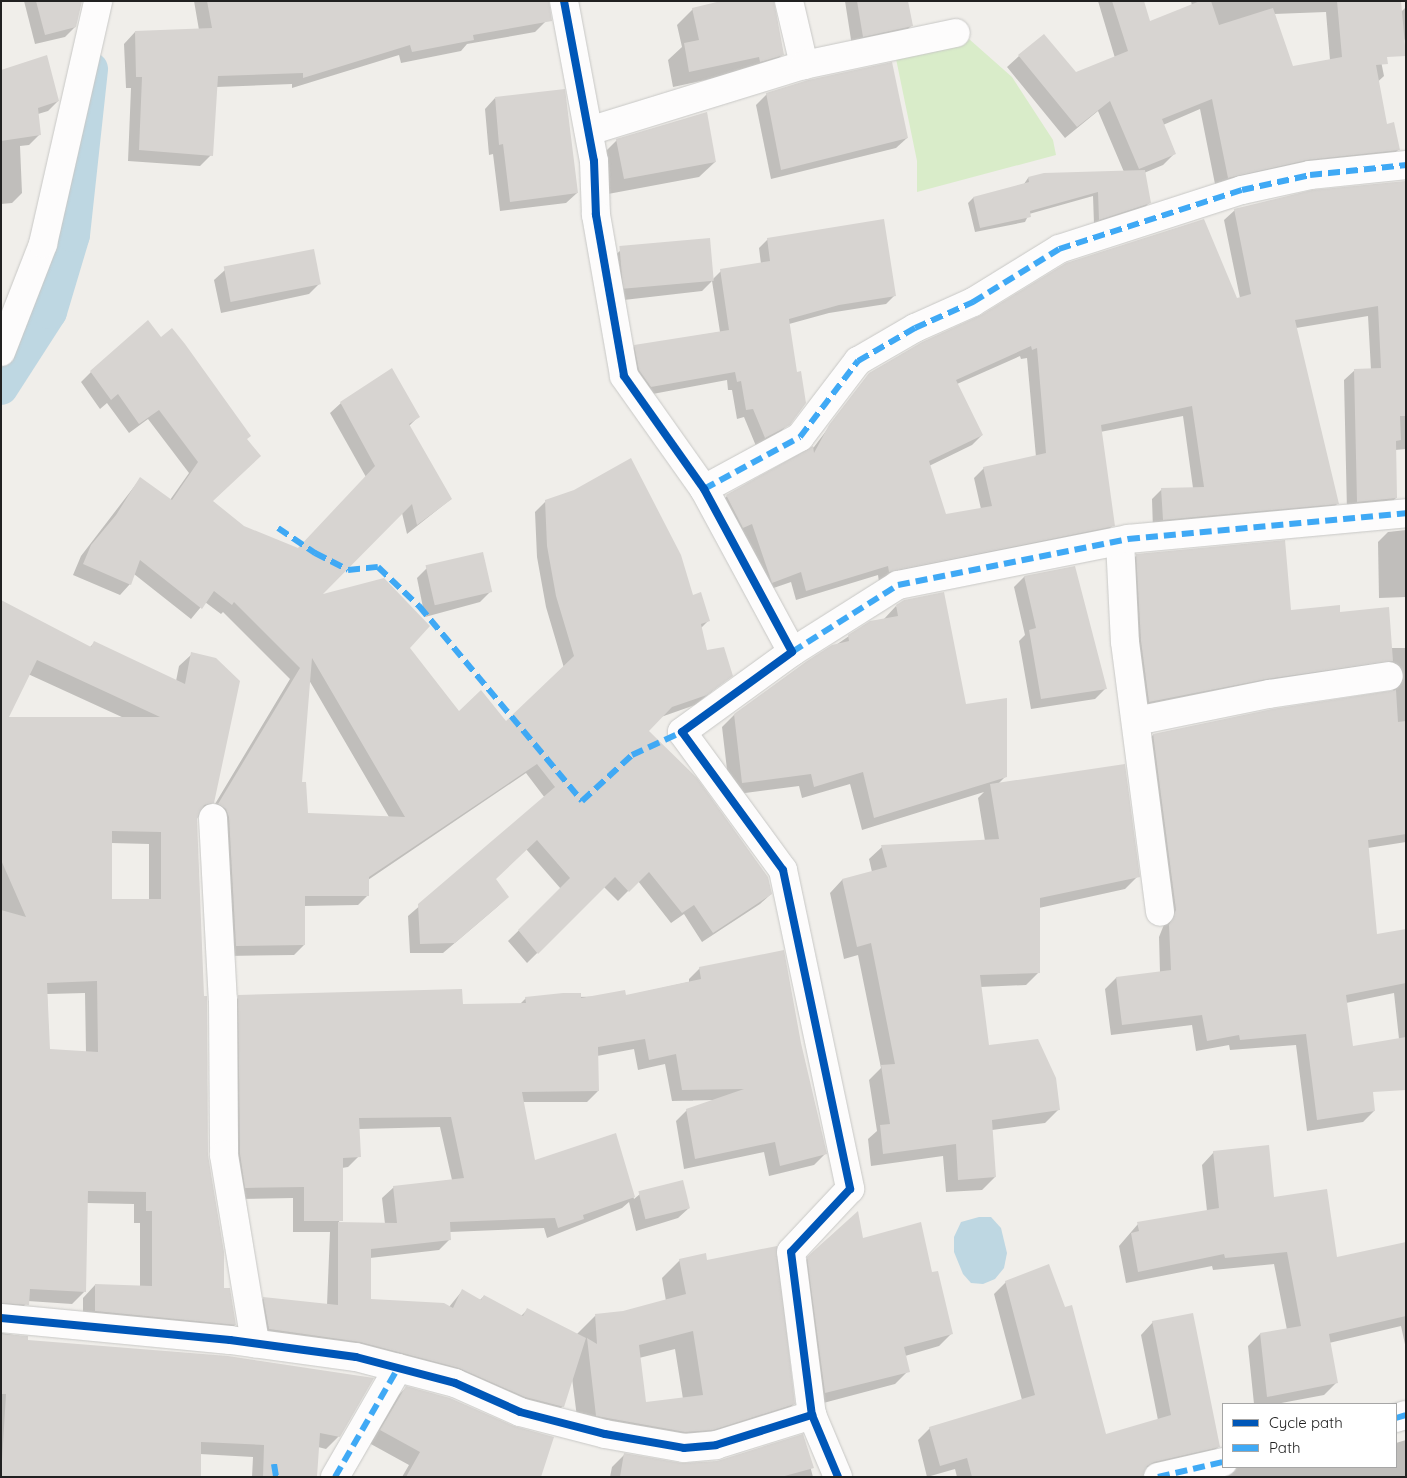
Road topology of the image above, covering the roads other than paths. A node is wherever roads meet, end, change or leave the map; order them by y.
1 (98, 1) edge
2 (564, 1) edge
3 (789, 1) edge
4 (956, 33) dead end
5 (804, 65) junction
6 (589, 130) junction
7 (1406, 165) edge
8 (1, 352) edge
9 (704, 489) junction
10 (1406, 513) edge
11 (1120, 541) junction
12 (792, 652) junction
13 (1389, 676) dead end
14 (1136, 721) junction
15 (213, 818) dead end
16 (1160, 912) dead end
17 (1, 1318) edge
18 (255, 1343) junction
19 (398, 1368) junction
20 (812, 1415) junction
21 (1211, 1468) edge
22 (335, 1477) edge
23 (838, 1477) edge
24 (1158, 1477) edge

1 - 8 street
2 - 6 street
3 - 5 street
4 - 5 street
5 - 6 street
6 - 9 street
7 - 9 street
9 - 12 street
10 - 11 street
11 - 12 street
11 - 14 street
12 - 20 street
13 - 14 street
14 - 16 street
15 - 18 street
17 - 18 street
18 - 19 street
19 - 20 street
19 - 22 street
20 - 23 street
21 - 24 street

